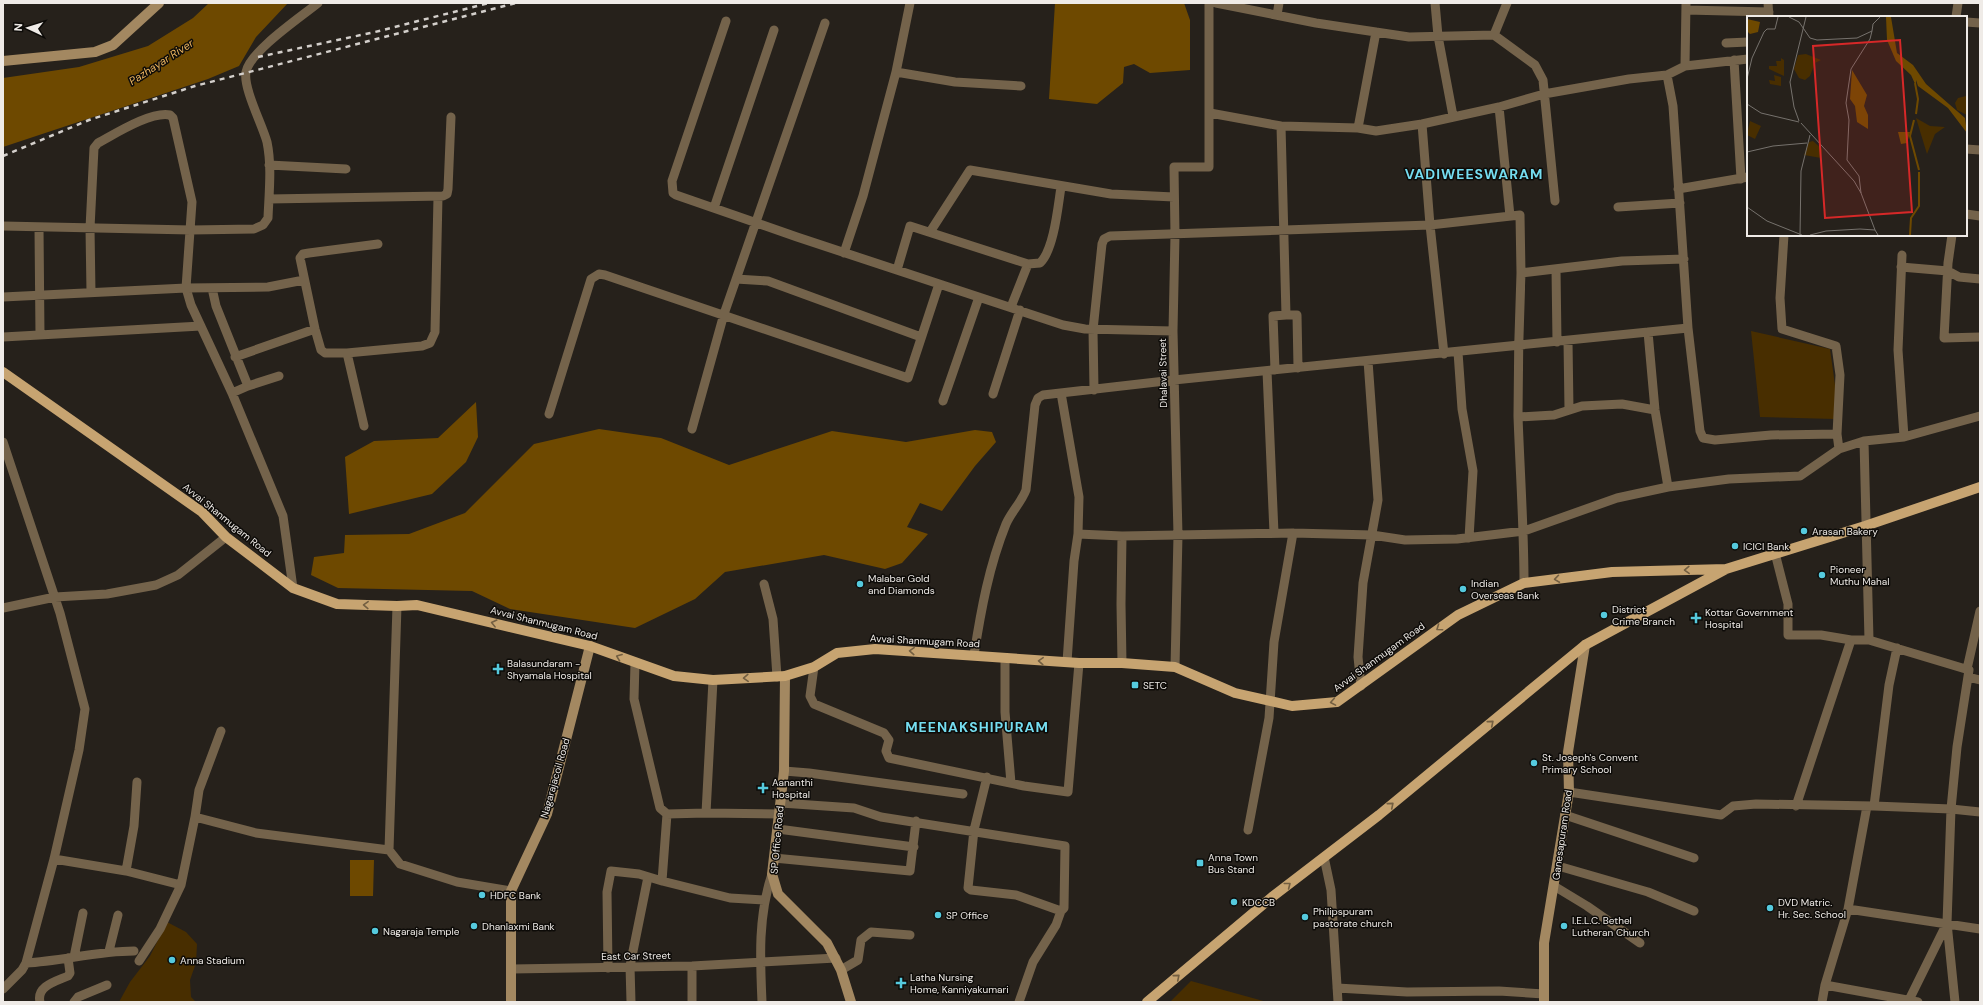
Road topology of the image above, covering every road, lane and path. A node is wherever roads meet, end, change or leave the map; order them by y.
1 (159, 3) edge
2 (318, 3) edge
3 (910, 3) edge
4 (1209, 3) edge
5 (1216, 3) edge
6 (1279, 3) edge
7 (1435, 3) edge
8 (1507, 3) edge
9 (1958, 3) edge
10 (1686, 7) edge
11 (1768, 11) edge
12 (1277, 15) junction
13 (1956, 16) edge
14 (726, 20) dead end
15 (1967, 22) edge
16 (825, 23) dead end
17 (1980, 23) edge
18 (774, 30) dead end
19 (1376, 32) junction
20 (1494, 35) junction
21 (1438, 36) junction
22 (1747, 42) edge
23 (1726, 43) dead end
24 (1747, 59) edge
25 (1734, 60) junction
26 (3, 61) edge
27 (1685, 66) junction
28 (896, 72) junction
29 (1667, 75) junction
30 (1021, 86) dead end
31 (1544, 94) junction
32 (1500, 107) junction
33 (1210, 113) junction
34 (1453, 116) junction
35 (451, 117) dead end
36 (1422, 124) junction
37 (1281, 126) junction
38 (1358, 128) junction
39 (1967, 149) edge
40 (1980, 150) edge
41 (269, 165) junction
42 (346, 169) dead end
43 (1744, 178) edge
44 (1062, 187) junction
45 (1678, 189) junction
46 (438, 197) junction
47 (1174, 197) junction
48 (269, 199) junction
49 (1555, 200) dead end
50 (1680, 203) junction
51 (1618, 207) dead end
52 (714, 208) junction
53 (1967, 214) edge
54 (1510, 216) junction
55 (1980, 216) edge
56 (755, 222) junction
57 (1430, 225) junction
58 (3, 226) edge
59 (40, 228) junction
60 (90, 228) junction
61 (191, 230) junction
62 (1284, 230) junction
63 (930, 232) junction
64 (1175, 235) junction
65 (1784, 236) edge
66 (1952, 236) edge
67 (378, 244) dead end
68 (844, 253) junction
69 (1902, 255) dead end
70 (1684, 259) junction
71 (1028, 264) junction
72 (1901, 267) junction
73 (1556, 269) junction
74 (897, 270) junction
75 (1948, 271) junction
76 (1521, 273) junction
77 (736, 279) junction
78 (1980, 279) edge
79 (304, 280) junction
80 (939, 284) junction
81 (186, 288) junction
82 (212, 288) junction
83 (91, 292) junction
84 (40, 296) junction
85 (3, 297) edge
86 (979, 297) junction
87 (1011, 307) junction
88 (1020, 310) junction
89 (724, 314) junction
90 (1286, 315) junction
91 (201, 326) junction
92 (1688, 328) junction
93 (315, 329) junction
94 (1093, 330) junction
95 (1173, 331) junction
96 (1648, 332) junction
97 (40, 335) junction
98 (3, 337) edge
99 (921, 337) junction
100 (1980, 337) edge
101 (1568, 340) junction
102 (1557, 342) junction
103 (1518, 346) junction
104 (1458, 352) junction
105 (347, 353) junction
106 (1444, 354) junction
107 (235, 357) junction
108 (1368, 361) junction
109 (1298, 368) junction
110 (1271, 371) junction
111 (3, 372) edge
112 (279, 376) dead end
113 (1174, 380) junction
114 (248, 386) junction
115 (1094, 390) junction
116 (232, 393) junction
117 (993, 394) dead end
118 (1061, 394) junction
119 (944, 401) dead end
120 (1569, 410) junction
121 (1655, 410) junction
122 (549, 414) dead end
123 (1518, 416) junction
124 (1980, 416) edge
125 (364, 426) dead end
126 (692, 429) dead end
127 (1837, 434) junction
128 (1904, 437) junction
129 (1864, 441) junction
130 (3, 442) edge
131 (1839, 449) junction
132 (1668, 487) junction
133 (1980, 487) edge
134 (1865, 526) junction
135 (1524, 531) junction
136 (1274, 533) junction
137 (1293, 533) junction
138 (1078, 534) junction
139 (1178, 535) junction
140 (1372, 535) junction
141 (1122, 536) junction
142 (226, 537) junction
143 (1469, 538) junction
144 (1775, 553) junction
145 (1726, 569) junction
146 (1524, 583) junction
147 (764, 584) dead end
148 (293, 588) junction
149 (55, 597) junction
150 (398, 606) junction
151 (3, 608) edge
152 (1980, 611) edge
153 (1851, 640) junction
154 (1869, 640) junction
155 (1585, 645) junction
156 (590, 646) junction
157 (1897, 648) junction
158 (974, 655) junction
159 (1005, 658) junction
160 (1067, 662) junction
161 (635, 663) junction
162 (1079, 663) junction
163 (1122, 663) junction
164 (814, 667) junction
165 (1175, 667) junction
166 (1968, 673) junction
167 (781, 676) junction
168 (713, 680) junction
169 (1980, 680) edge
170 (1361, 686) junction
171 (1270, 702) junction
172 (221, 731) dead end
173 (784, 772) junction
174 (987, 777) junction
175 (137, 782) dead end
176 (1011, 783) junction
177 (1569, 792) junction
178 (963, 794) dead end
179 (781, 803) junction
180 (1796, 806) junction
181 (1870, 806) junction
182 (1951, 809) junction
183 (1980, 812) edge
184 (706, 813) junction
185 (667, 814) junction
186 (780, 814) junction
187 (1565, 815) junction
188 (195, 817) junction
189 (916, 821) junction
190 (778, 829) junction
191 (974, 830) junction
192 (1248, 830) dead end
193 (914, 847) junction
194 (388, 850) junction
195 (1324, 857) junction
196 (774, 858) junction
197 (1694, 858) dead end
198 (54, 859) junction
199 (1558, 866) junction
200 (126, 871) junction
201 (772, 874) junction
202 (648, 877) junction
203 (662, 881) junction
204 (181, 885) junction
205 (1554, 886) junction
206 (511, 891) junction
207 (765, 900) junction
208 (1848, 909) junction
209 (1062, 910) junction
210 (1694, 911) dead end
211 (83, 913) dead end
212 (118, 915) dead end
213 (1947, 923) junction
214 (1980, 929) edge
215 (910, 935) dead end
216 (1640, 943) dead end
217 (109, 951) junction
218 (134, 951) dead end
219 (71, 958) junction
220 (836, 958) junction
221 (139, 961) dead end
222 (760, 962) junction
223 (26, 963) junction
224 (630, 966) junction
225 (692, 966) junction
226 (608, 968) junction
227 (512, 969) junction
228 (841, 970) junction
229 (107, 985) dead end
230 (1825, 986) junction
231 (1337, 988) junction
232 (3, 989) edge
233 (1544, 998) edge
234 (40, 1002) edge
235 (74, 1002) edge
236 (511, 1002) edge
237 (631, 1002) edge
238 (692, 1002) edge
239 (762, 1002) edge
240 (851, 1002) edge
241 (1019, 1002) edge
242 (1147, 1002) edge
243 (1338, 1002) edge
244 (1822, 1002) edge
245 (1908, 1002) edge
246 (1918, 1002) edge
247 (1955, 1002) edge

1 - 26 street
2 - 41 street
3 - 28 street
4 - 33 street
5 - 12 street
6 - 12 street
7 - 21 street
8 - 20 street
9 - 13 street
10 - 11 street
10 - 27 street
12 - 19 street
14 - 52 street
15 - 17 street
16 - 56 street
18 - 52 street
19 - 21 street
19 - 38 street
20 - 21 street
20 - 31 street
21 - 34 street
22 - 23 street
24 - 25 street
25 - 27 street
25 - 43 street
27 - 29 street
28 - 30 street
28 - 68 street
29 - 31 street
29 - 45 street
31 - 32 street
31 - 49 street
32 - 34 street
32 - 54 street
33 - 37 street
33 - 47 street, Dhalavai Street
34 - 36 street
35 - 46 street
36 - 38 street
36 - 57 street
37 - 38 street
37 - 62 street
39 - 40 street
41 - 42 street
41 - 48 street
43 - 45 street
44 - 47 street
44 - 63 street
44 - 71 street
45 - 50 street
46 - 48 street
46 - 105 street
47 - 64 street, Dhalavai Street
48 - 61 street
50 - 51 street
50 - 70 street
52 - 56 street
53 - 55 street
54 - 57 street
54 - 76 street
56 - 68 street
56 - 77 street
57 - 62 street
57 - 106 street
58 - 59 street
59 - 60 street
59 - 84 street
60 - 61 street
60 - 61 street
60 - 83 street
61 - 81 street
62 - 64 street
62 - 90 street
63 - 71 street
63 - 74 street
64 - 94 street
64 - 95 street, Dhalavai Street
65 - 127 street
66 - 75 street
67 - 79 street
68 - 74 street
69 - 72 street
70 - 73 street
70 - 92 street
71 - 87 street
72 - 75 street
72 - 128 street
73 - 76 street
73 - 102 street
74 - 80 street
75 - 78 street
75 - 100 street
76 - 103 street
77 - 89 street
77 - 99 street
79 - 82 street
79 - 93 street
80 - 86 street
80 - 99 street
81 - 82 street
81 - 83 street
81 - 91 street
82 - 107 street
83 - 84 street
84 - 85 street
84 - 97 street
86 - 87 street
86 - 119 street
87 - 88 street
88 - 94 street
88 - 117 street
89 - 99 street
89 - 122 street
89 - 126 street
90 - 109 street
90 - 110 street
91 - 97 street
91 - 116 street
92 - 96 street
92 - 127 street
93 - 105 street
93 - 107 street
94 - 95 street
94 - 115 street
95 - 113 street, Dhalavai Street
96 - 101 street
96 - 121 street
97 - 98 street
101 - 102 street
101 - 120 street
102 - 103 street
103 - 104 street
103 - 123 street
104 - 106 street
104 - 143 street
105 - 125 street
106 - 108 street
107 - 114 street
108 - 109 street
108 - 140 street
109 - 110 street
110 - 113 street
110 - 136 street
111 - 142 main road, Avvai Shanmugam Road
112 - 114 street
113 - 115 street
113 - 139 street, Dhalavai Street
114 - 116 street
115 - 118 street
116 - 148 street
118 - 138 street
118 - 158 street
120 - 121 street
120 - 123 street
121 - 132 street
123 - 135 street
124 - 128 street
127 - 131 street
128 - 129 street
129 - 131 street
129 - 134 street
130 - 149 street
131 - 132 street
132 - 135 street
133 - 134 main road
134 - 144 main road
134 - 154 street
135 - 143 street
135 - 146 street
136 - 137 street
136 - 139 street
137 - 140 street
137 - 171 street
138 - 141 street
138 - 160 street
139 - 141 street
139 - 165 street, Dhalavai Street
140 - 143 street
140 - 170 street
141 - 163 street
142 - 148 main road, Avvai Shanmugam Road
142 - 149 street
144 - 145 main road
144 - 153 street
145 -> 146 main road, Avvai Shanmugam Road
145 - 155 main road
146 -> 170 main road, Avvai Shanmugam Road
147 - 167 street
150 -> 148 main road, Avvai Shanmugam Road
149 - 151 street
149 - 198 street
156 -> 150 main road, Avvai Shanmugam Road
150 - 194 street
152 - 166 street
153 - 154 street
153 - 180 street
154 - 157 street
155 - 177 street, Ganesapuram Road
195 -> 155 main road
161 -> 156 main road, Avvai Shanmugam Road
156 - 206 street, Nagarajacoil Road
157 - 166 street
157 - 181 street
158 - 159 main road, Avvai Shanmugam Road
158 -> 164 main road, Avvai Shanmugam Road
160 -> 159 main road, Avvai Shanmugam Road
159 - 176 street
160 - 162 main road, Avvai Shanmugam Road
161 - 168 main road, Avvai Shanmugam Road
161 - 185 street
162 - 163 main road, Avvai Shanmugam Road
162 - 176 street
163 - 165 main road, Avvai Shanmugam Road
164 - 167 main road, Avvai Shanmugam Road
164 - 174 street
165 - 171 main road, Avvai Shanmugam Road
166 - 169 street
166 - 182 street
167 -> 168 main road, Avvai Shanmugam Road
167 - 173 street, SP Office Road
168 - 184 street
170 -> 171 main road, Avvai Shanmugam Road
171 - 192 street
172 - 188 street
173 - 178 street
173 - 179 street, SP Office Road
174 - 176 street
174 - 191 street
175 - 200 street
177 - 180 street
177 - 187 street, Ganesapuram Road
179 - 186 street, SP Office Road
179 - 189 street
180 - 181 street
181 - 182 street
181 - 208 street
182 - 183 street
182 - 213 street
184 - 185 street
184 - 186 street
185 - 203 street
186 - 190 street, SP Office Road
187 - 197 street
187 - 199 street, Ganesapuram Road
188 - 194 street
188 - 204 street
189 - 191 street
189 - 193 street
190 - 193 street
190 - 196 street, SP Office Road
191 - 209 street
191 - 209 street
193 - 196 street
194 - 206 street
195 - 231 street
242 -> 195 main road
196 - 201 street, SP Office Road
198 - 200 street
198 - 223 street
199 - 205 street, Ganesapuram Road
199 - 210 street
200 - 204 street
201 - 207 street
201 - 220 street, SP Office Road
202 - 203 street
202 - 224 street
202 - 226 street
203 - 207 street
204 - 221 street
205 - 216 street
205 - 233 street, Ganesapuram Road
206 - 227 street, Nagarajacoil Road
207 - 222 street
208 - 213 street
208 - 230 street
209 - 241 street
211 - 219 street
212 - 217 street
213 - 214 street
213 - 245 street
213 - 247 street
215 - 228 street
217 - 218 street
217 - 219 street
219 - 223 street
219 - 234 street
220 - 222 street, East Car Street
220 - 228 street, SP Office Road
222 - 225 street, East Car Street
222 - 239 street
223 - 232 street
224 - 225 street, East Car Street
224 - 226 street, East Car Street
224 - 237 street
225 - 238 street
226 - 227 street, East Car Street
227 - 236 street, Nagarajacoil Road
228 - 240 street, SP Office Road
229 - 235 street
230 - 244 street
230 - 245 street
231 - 233 street
231 - 243 street
245 - 246 street

